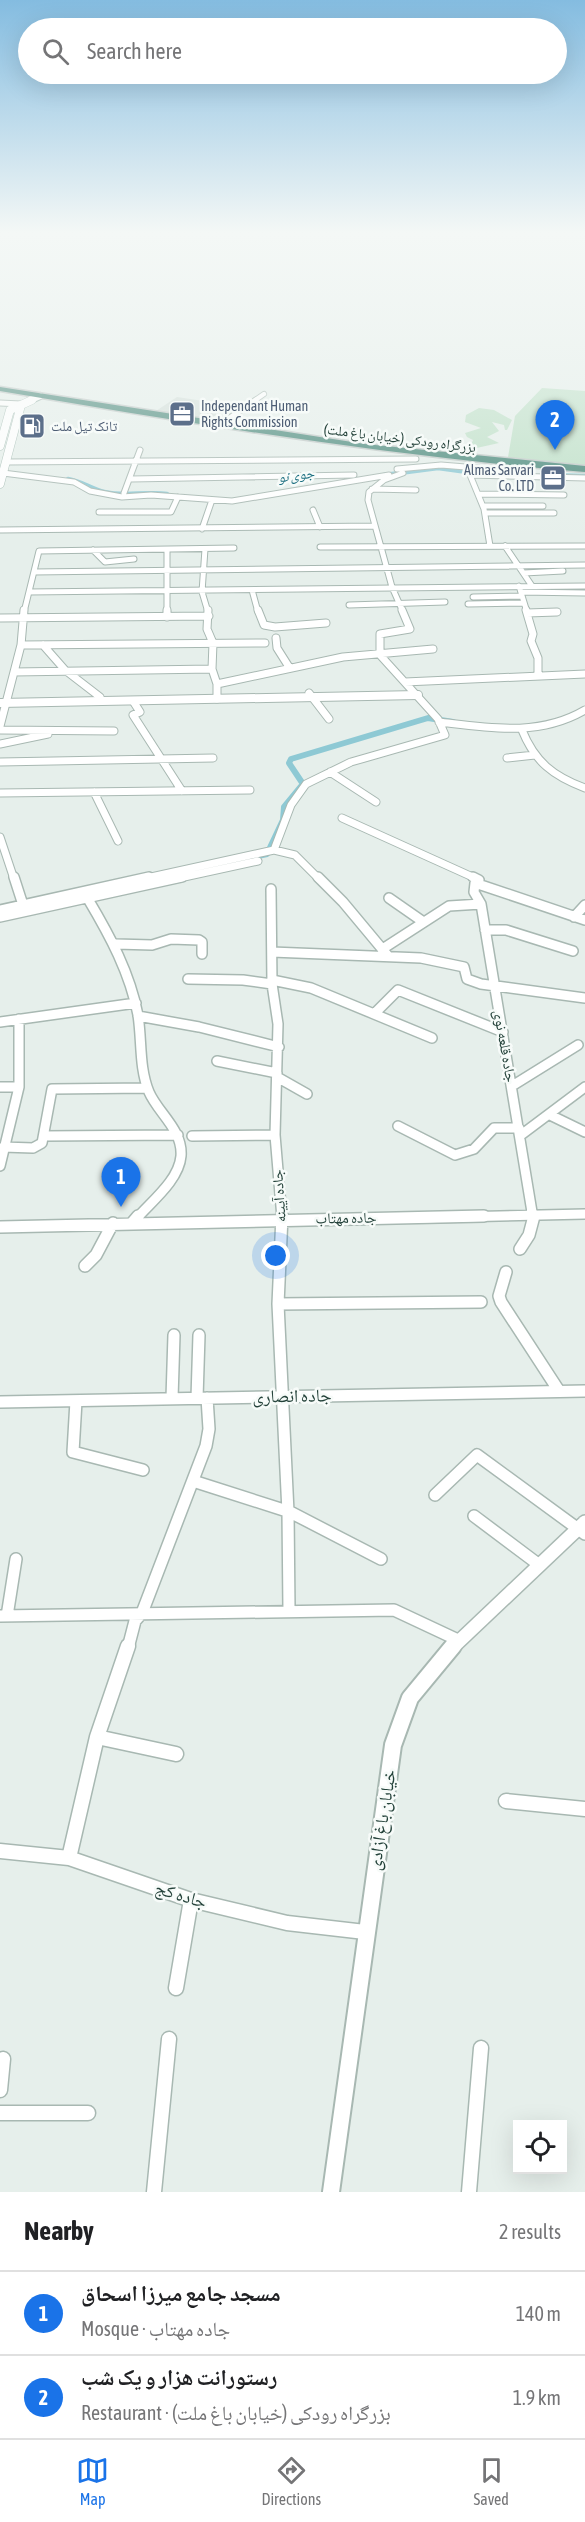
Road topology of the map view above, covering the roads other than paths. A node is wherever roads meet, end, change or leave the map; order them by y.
1 (0, 389) edge
2 (0, 394) edge
3 (264, 394) dead end
4 (40, 396) junction
5 (0, 403) edge
6 (22, 403) junction
7 (0, 416) edge
8 (9, 416) junction
9 (218, 426) junction
10 (14, 428) junction
11 (2, 429) edge
12 (0, 446) edge
13 (140, 450) dead end
14 (416, 459) junction
15 (6, 462) junction
16 (133, 463) junction
17 (403, 471) junction
18 (475, 471) junction
19 (3, 472) junction
20 (585, 473) edge
21 (561, 474) junction
22 (348, 476) junction
23 (131, 479) junction
24 (0, 484) edge
25 (372, 489) junction
26 (416, 490) dead end
27 (124, 493) junction
28 (479, 494) junction
29 (104, 495) junction
30 (564, 495) dead end
31 (178, 497) junction
32 (212, 500) junction
33 (483, 506) junction
34 (543, 506) dead end
35 (313, 510) dead end
36 (99, 512) junction
37 (485, 513) junction
38 (554, 513) dead end
39 (375, 526) junction
40 (320, 527) junction
41 (190, 529) junction
42 (202, 529) junction
43 (0, 530) edge
44 (94, 530) junction
45 (490, 546) junction
46 (506, 546) junction
47 (585, 546) edge
48 (320, 547) dead end
49 (380, 547) junction
50 (183, 549) junction
51 (205, 549) junction
52 (234, 549) dead end
53 (93, 550) junction
54 (167, 550) junction
55 (134, 560) dead end
56 (520, 565) junction
57 (585, 565) edge
58 (386, 567) junction
59 (166, 569) junction
60 (202, 569) junction
61 (563, 571) dead end
62 (34, 572) junction
63 (524, 573) junction
64 (532, 586) junction
65 (392, 587) junction
66 (252, 590) junction
67 (585, 590) edge
68 (29, 592) junction
69 (165, 592) junction
70 (202, 592) junction
71 (521, 594) junction
72 (473, 597) dead end
73 (445, 602) dead end
74 (400, 604) junction
75 (468, 604) dead end
76 (349, 605) dead end
77 (557, 612) dead end
78 (527, 613) junction
79 (209, 616) junction
80 (167, 617) junction
81 (0, 618) edge
82 (22, 619) junction
83 (326, 623) dead end
84 (276, 638) dead end
85 (213, 643) junction
86 (265, 643) dead end
87 (21, 645) junction
88 (43, 645) junction
89 (433, 649) dead end
90 (380, 655) junction
91 (289, 667) junction
92 (212, 669) junction
93 (65, 670) junction
94 (14, 672) junction
95 (585, 674) edge
96 (538, 675) junction
97 (405, 681) junction
98 (217, 684) junction
99 (416, 693) junction
100 (310, 695) junction
101 (99, 697) junction
102 (217, 697) junction
103 (3, 701) edge
104 (133, 701) junction
105 (585, 710) edge
106 (329, 719) dead end
107 (437, 719) junction
108 (0, 728) edge
109 (67, 730) junction
110 (522, 730) junction
111 (114, 731) dead end
112 (0, 744) edge
113 (535, 755) junction
114 (213, 758) dead end
115 (507, 758) dead end
116 (163, 759) junction
117 (0, 762) edge
118 (330, 772) junction
119 (585, 788) edge
120 (250, 790) dead end
121 (182, 791) junction
122 (94, 792) junction
123 (0, 793) edge
124 (376, 802) dead end
125 (342, 818) dead end
126 (0, 837) edge
127 (118, 841) dead end
128 (274, 850) junction
129 (261, 858) junction
130 (160, 874) junction
131 (477, 881) junction
132 (165, 882) junction
133 (271, 890) dead end
134 (390, 898) dead end
135 (88, 899) junction
136 (481, 904) junction
137 (585, 905) edge
138 (24, 908) junction
139 (0, 910) edge
140 (0, 917) edge
141 (574, 917) junction
142 (585, 920) edge
143 (422, 921) junction
144 (485, 930) junction
145 (116, 944) junction
146 (573, 951) dead end
147 (272, 952) junction
148 (386, 952) junction
149 (202, 954) dead end
150 (188, 979) dead end
151 (272, 982) junction
152 (495, 987) junction
153 (584, 996) edge
154 (136, 1003) junction
155 (374, 1014) junction
156 (138, 1016) junction
157 (19, 1019) junction
158 (0, 1022) edge
159 (503, 1032) junction
160 (432, 1038) dead end
161 (578, 1045) dead end
162 (279, 1047) junction
163 (217, 1061) dead end
164 (277, 1075) junction
165 (512, 1086) junction
166 (0, 1087) edge
167 (19, 1087) junction
168 (585, 1087) edge
169 (147, 1088) junction
170 (307, 1094) dead end
171 (550, 1115) junction
172 (398, 1126) dead end
173 (520, 1131) junction
174 (585, 1132) edge
175 (178, 1135) junction
176 (44, 1136) junction
177 (192, 1136) dead end
178 (275, 1136) junction
179 (3, 1147) junction
180 (0, 1166) edge
181 (534, 1215) junction
182 (585, 1215) edge
183 (282, 1220) junction
184 (113, 1223) junction
185 (132, 1223) junction
186 (0, 1227) edge
187 (520, 1249) dead end
188 (85, 1266) dead end
189 (506, 1272) dead end
190 (482, 1302) dead end
191 (278, 1304) junction
192 (174, 1335) dead end
193 (199, 1335) dead end
194 (559, 1391) junction
195 (585, 1391) edge
196 (283, 1396) junction
197 (172, 1398) junction
198 (202, 1398) junction
199 (76, 1401) junction
200 (0, 1402) edge
201 (143, 1470) dead end
202 (193, 1481) junction
203 (435, 1495) dead end
204 (288, 1512) junction
205 (474, 1516) dead end
206 (583, 1528) edge
207 (16, 1559) dead end
208 (381, 1559) dead end
209 (538, 1564) junction
210 (289, 1610) junction
211 (142, 1613) junction
212 (4, 1616) edge
213 (458, 1640) junction
214 (98, 1737) junction
215 (176, 1754) dead end
216 (506, 1801) dead end
217 (585, 1809) edge
218 (0, 1851) edge
219 (69, 1858) junction
220 (191, 1900) junction
221 (365, 1932) junction
222 (176, 1988) dead end
223 (170, 2038) dead end
224 (481, 2048) dead end
225 (3, 2059) dead end
226 (0, 2090) edge
227 (0, 2113) edge
228 (88, 2113) dead end
229 (154, 2192) edge
230 (331, 2192) edge
231 (469, 2192) edge

1 - 4 highway, بزرگراه رودکی (خیابان باغ ملت)
2 - 6 highway, بزرگراه رودکی (خیابان باغ ملت)
3 - 9 street
4 - 6 main road
4 - 9 highway, بزرگراه رودکی (خیابان باغ ملت)
5 - 6 street
6 - 8 main road
6 - 10 main road
6 - 14 highway, بزرگراه رودکی (خیابان باغ ملت)
7 - 8 street
8 - 11 main road
9 - 20 highway, بزرگراه رودکی (خیابان باغ ملت)
10 - 11 street
10 - 15 main road
11 - 12 main road
13 - 16 street
14 - 16 street
14 - 17 street
14 - 18 highway, بزرگراه رودکی (خیابان باغ ملت)
15 - 16 street
15 - 19 main road
16 - 23 street
17 - 18 street
17 - 22 street
17 - 25 street
17 - 32 street
18 - 21 highway, بزرگراه رودکی (خیابان باغ ملت)
18 - 21 street
18 - 28 street
19 - 24 main road
19 - 27 street
19 - 29 street
20 - 21 highway, بزرگراه رودکی (خیابان باغ ملت)
22 - 23 street
22 - 27 street
23 - 27 street
25 - 26 street
25 - 39 street
28 - 30 street
28 - 33 street
29 - 31 street
29 - 36 street
31 - 32 street
31 - 36 street
32 - 42 street
33 - 34 street
33 - 37 street
35 - 40 street
36 - 44 street
37 - 38 street
37 - 45 street
39 - 40 street
39 - 49 street
40 - 42 street
41 - 42 street
41 - 44 street
41 - 50 street
43 - 44 street
45 - 46 street
45 - 49 street
46 - 47 street
46 - 56 street
48 - 49 street
49 - 58 street
50 - 51 street
50 - 54 street
51 - 52 street
51 - 60 street
53 - 54 street
53 - 55 street
53 - 62 street
54 - 59 street
56 - 57 street
56 - 58 street
56 - 63 street
58 - 60 street
58 - 65 street
59 - 60 street
59 - 62 street
59 - 69 street
60 - 70 street
61 - 63 street
62 - 68 street
63 - 64 street
64 - 67 street
64 - 71 street
65 - 66 street
65 - 71 street
65 - 74 street
66 - 70 street
66 - 83 street
67 - 71 street
68 - 69 street
68 - 82 street
69 - 70 street
69 - 80 street
70 - 79 street
71 - 72 street
71 - 75 street
71 - 78 street
73 - 74 street
74 - 76 street
74 - 90 street
77 - 78 street
78 - 96 street
79 - 80 street
79 - 85 street
80 - 82 street
81 - 82 street
82 - 87 street
84 - 91 street
85 - 86 street
85 - 88 street
85 - 92 street
87 - 88 street
87 - 94 street
88 - 93 street
89 - 90 street
90 - 91 street
90 - 97 street
91 - 98 street
92 - 93 street
92 - 98 street
93 - 94 street
93 - 101 street
94 - 103 street
95 - 96 street
96 - 97 street
97 - 99 street
98 - 102 street
99 - 100 street
99 - 107 street
100 - 102 street
100 - 106 street
101 - 102 street
101 - 103 street
102 - 104 street
103 - 104 street
103 - 108 street
104 - 116 street
105 - 110 street
107 - 110 street
107 - 118 street
108 - 109 street
109 - 111 street
109 - 112 street
110 - 113 street
113 - 115 street
113 - 119 street
114 - 116 street
116 - 117 street
116 - 121 street
118 - 124 street
118 - 128 street
120 - 121 street
121 - 122 street
122 - 123 street
122 - 127 street
125 - 131 street
126 - 138 street
128 - 129 street
128 - 148 street
129 - 130 street
129 - 132 street
130 - 132 street
130 - 138 street
131 - 136 street, جاده قلعه نوی
131 - 141 street
132 - 135 street
133 - 147 street, جاده آیینه
134 - 143 street
135 - 138 street
135 - 145 street
136 - 143 street
136 - 144 street, جاده قلعه نوی
137 - 141 street
138 - 139 street
138 - 140 street
141 - 142 street
143 - 148 street
144 - 146 street
144 - 152 street, جاده قلعه نوی
145 - 149 street
145 - 154 street
147 - 148 street
147 - 151 street, جاده آیینه
148 - 152 street
150 - 151 street
151 - 155 street
151 - 162 street, جاده آیینه
152 - 153 street
152 - 159 street, جاده قلعه نوی
154 - 156 street
154 - 157 street
155 - 159 street
155 - 160 street
156 - 162 street
156 - 169 street
157 - 158 street
157 - 167 street
159 - 165 street, جاده قلعه نوی
161 - 165 street
162 - 164 street, جاده آیینه
163 - 164 street
164 - 170 street
164 - 178 street, جاده آیینه
165 - 173 street, جاده قلعه نوی
166 - 167 street
167 - 179 street
168 - 171 street
169 - 175 street
169 - 176 street
171 - 173 street
171 - 174 street
172 - 173 street
173 - 181 street, جاده قلعه نوی
175 - 176 street
175 - 185 street
176 - 179 street
177 - 178 street
178 - 183 street, جاده آیینه
179 - 180 street
181 - 182 street, جاده مهتاب
181 - 183 street, جاده مهتاب
181 - 187 street
183 - 185 street, جاده مهتاب
183 - 191 street, جاده آیینه
184 - 185 street, جاده مهتاب
184 - 186 street, جاده مهتاب
184 - 188 street
189 - 194 street
190 - 191 street
191 - 196 street, جاده آیینه
192 - 197 street
193 - 198 street
194 - 195 street, جاده انصاری
194 - 196 street, جاده انصاری
196 - 198 street, جاده انصاری
196 - 204 street, جاده آیینه
197 - 198 street, جاده انصاری
197 - 199 street, جاده انصاری
198 - 202 street
199 - 200 street, جاده انصاری
199 - 201 street
202 - 204 street
202 - 211 street
203 - 206 street
204 - 208 street
204 - 210 street, جاده آیینه
205 - 209 street
206 - 209 street, خیابان باغ آزادی
207 - 212 street
209 - 213 street, خیابان باغ آزادی
210 - 211 street
210 - 213 street
211 - 212 street
211 - 214 street
213 - 221 street, خیابان باغ آزادی
214 - 215 street
214 - 219 street
216 - 217 street
218 - 219 street, جاده کج
219 - 220 street, جاده کج
220 - 221 street, جاده کج
220 - 222 street
221 - 230 street, خیابان باغ آزادی
223 - 229 street
224 - 231 street
225 - 226 street
227 - 228 street

